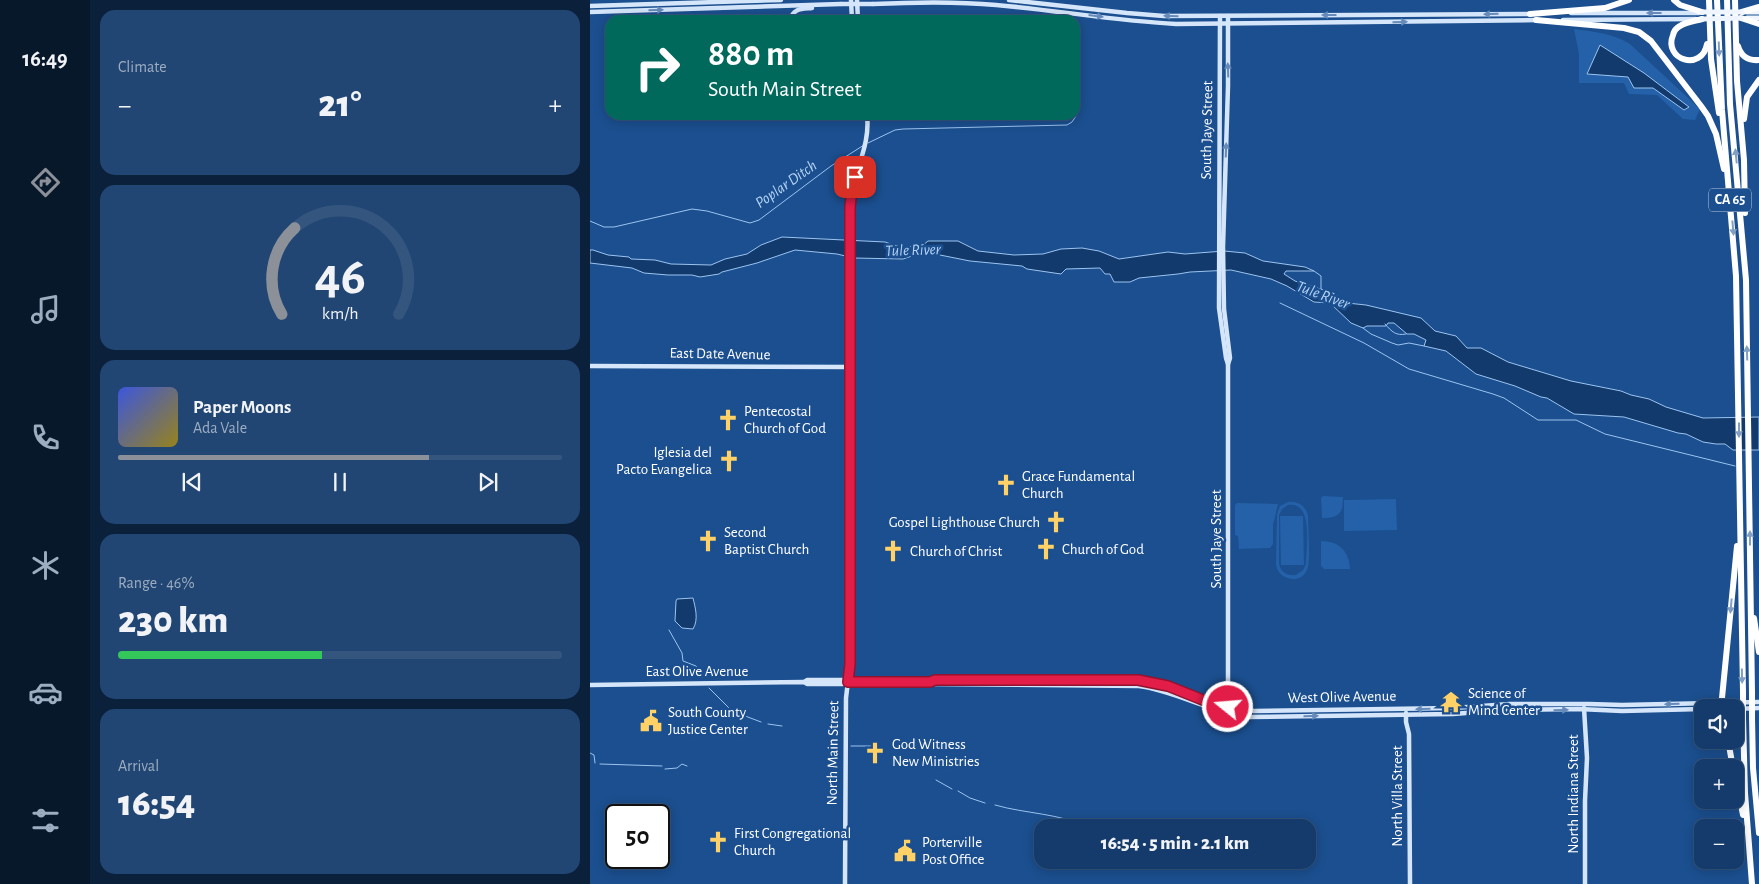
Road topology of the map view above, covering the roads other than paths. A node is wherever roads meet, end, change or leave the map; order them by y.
1 (781, 0) edge
2 (1010, 0) edge
3 (1629, 0) edge
4 (1674, 0) edge
5 (1709, 0) edge
6 (1718, 0) edge
7 (1727, 0) edge
8 (1736, 0) edge
9 (854, 1) edge
10 (841, 4) junction
11 (590, 6) edge
12 (1759, 7) edge
13 (590, 12) edge
14 (1759, 12) edge
15 (1530, 14) junction
16 (793, 15) edge
17 (853, 15) edge
18 (857, 15) edge
19 (1741, 15) junction
20 (1220, 16) junction
21 (1228, 16) junction
22 (1702, 16) junction
23 (1759, 18) edge
24 (1536, 20) junction
25 (1220, 24) junction
26 (1228, 24) junction
27 (1759, 24) edge
28 (1736, 33) junction
29 (1709, 35) junction
30 (1759, 60) edge
31 (1759, 80) edge
32 (867, 120) edge
33 (1726, 156) junction
34 (1744, 160) junction
35 (1731, 210) junction
36 (1221, 246) junction
37 (1744, 252) junction
38 (590, 366) edge
39 (850, 367) junction
40 (1740, 522) junction
41 (1750, 563) junction
42 (1759, 652) edge
43 (1082, 680) junction
44 (848, 682) junction
45 (930, 682) junction
46 (590, 684) edge
47 (1069, 685) junction
48 (1722, 699) edge
49 (1759, 702) edge
50 (1744, 703) edge
51 (1584, 704) junction
52 (1694, 705) edge
53 (1228, 707) junction
54 (1759, 708) edge
55 (1406, 709) junction
56 (1744, 709) edge
57 (1288, 710) junction
58 (1584, 710) junction
59 (1694, 710) edge
60 (1228, 714) junction
61 (1406, 715) junction
62 (1258, 717) junction
63 (1742, 809) edge
64 (1759, 833) edge
65 (845, 884) edge
66 (1410, 884) edge
67 (1585, 884) edge
68 (1752, 884) edge

1 - 11 main road
20 -> 2 main road
3 - 15 highway
4 - 22 highway
5 - 29 highway
6 -> 33 highway, CA 65
37 -> 7 highway, CA 65
8 - 28 highway
9 - 10 main road, bridge
9 - 17 main road
9 - 18 main road
9 -> 25 main road, bridge
13 -> 10 main road
10 - 16 main road
12 - 19 highway
14 - 19 main road
15 -> 21 main road
22 -> 15 main road
19 - 22 main road, bridge
19 - 23 main road
19 - 27 highway
20 - 21 main road
20 - 25 main road, South Jaye Street
21 - 26 main road, South Jaye Street
22 - 24 main road
22 - 29 highway
26 -> 24 main road
24 - 35 highway
25 - 26 main road
25 - 36 main road, South Jaye Street
36 -> 26 main road, South Jaye Street
28 - 30 highway
28 - 34 highway
29 - 33 highway
31 - 34 highway
32 - 39 main road, North Main Street
33 - 35 highway, CA 65
34 - 37 highway
35 -> 40 highway, CA 65
36 - 53 main road, South Jaye Street
41 -> 37 highway, CA 65
38 - 39 main road, East Date Avenue
39 - 44 main road, North Main Street
40 -> 48 highway
40 -> 68 highway, CA 65, bridge
41 - 42 highway
41 - 64 highway, CA 65, bridge
43 - 45 main road, West Olive Avenue
43 - 47 main road
43 - 53 main road, West Olive Avenue
44 - 45 main road, West Olive Avenue
44 - 46 main road, East Olive Avenue
44 - 65 main road, North Main Street
45 - 47 main road, West Olive Avenue
47 - 60 main road, West Olive Avenue
49 - 50 main road, West Olive Avenue
52 -> 51 main road, West Olive Avenue
51 -> 55 main road, West Olive Avenue
51 - 58 main road, North Indiana Street
53 - 57 main road, West Olive Avenue
53 - 60 main road, South Jaye Street
54 - 56 main road
55 - 57 main road, West Olive Avenue
55 - 61 main road, North Villa Street
57 - 62 main road
58 - 59 main road, West Olive Avenue
61 -> 58 main road, West Olive Avenue
58 - 67 main road, North Indiana Street
60 - 62 main road, West Olive Avenue
62 -> 61 main road, West Olive Avenue
61 - 66 main road, North Villa Street
63 - 68 highway

